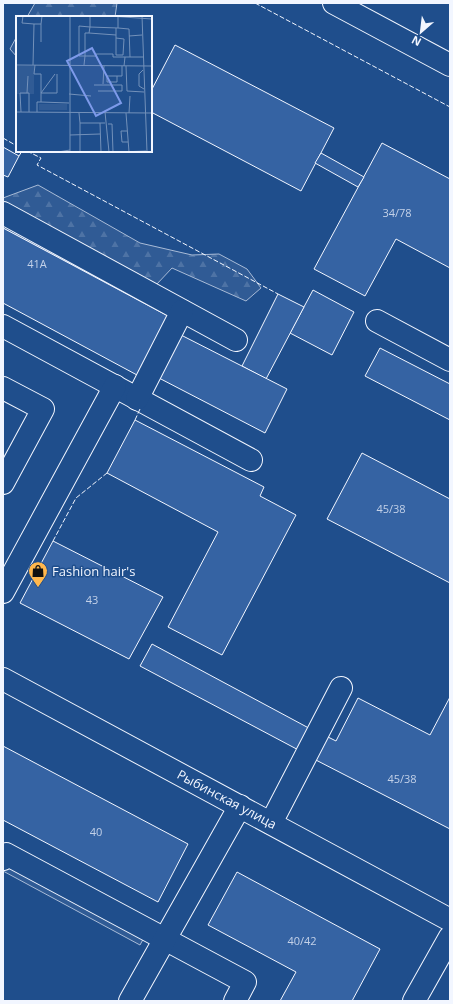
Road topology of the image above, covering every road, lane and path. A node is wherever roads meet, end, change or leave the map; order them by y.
1 (334, 3) edge
2 (450, 66) edge
3 (3, 213) edge
4 (182, 311) junction
5 (377, 321) dead end
6 (3, 326) edge
7 (236, 340) dead end
8 (450, 360) edge
9 (115, 386) junction
10 (3, 388) edge
11 (137, 399) junction
12 (251, 460) dead end
13 (3, 483) edge
14 (3, 592) edge
15 (3, 679) edge
16 (341, 688) dead end
17 (240, 806) junction
18 (271, 823) junction
19 (3, 859) edge
20 (450, 920) edge
21 (450, 937) edge
22 (165, 939) junction
23 (130, 1001) edge
24 (235, 1001) edge
25 (414, 1001) edge

1 - 2 street
3 - 4 street
4 - 7 street
4 - 11 street
5 - 8 street
6 - 9 street
9 - 11 street
9 - 14 street
10 - 13 street
11 - 12 street
15 - 17 street, Рыбинская улица
16 - 18 street
17 - 18 street, Рыбинская улица
17 - 22 street
18 - 20 street, Рыбинская улица
19 - 22 street
21 - 25 street
22 - 23 street
22 - 24 street

